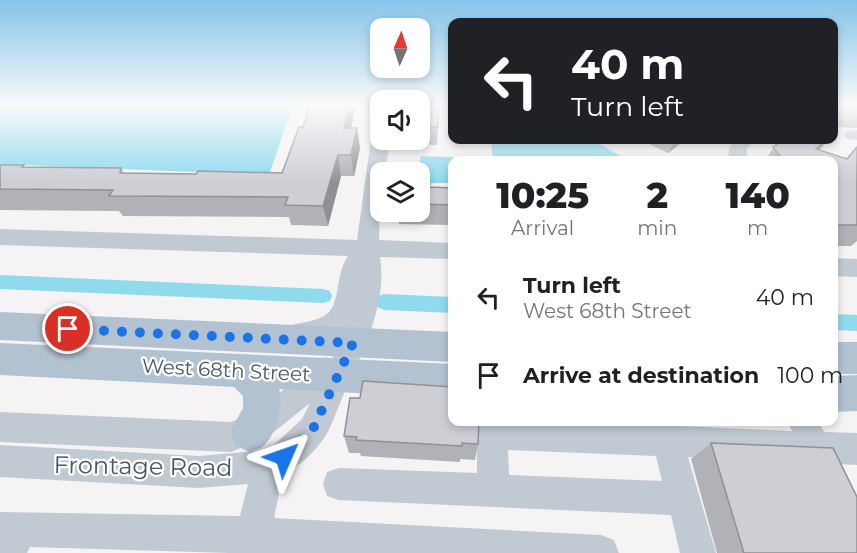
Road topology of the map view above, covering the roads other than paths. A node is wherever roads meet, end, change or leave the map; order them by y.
1 (379, 150) edge
2 (0, 237) edge
3 (367, 248) junction
4 (448, 251) edge
5 (838, 267) edge
6 (857, 268) edge
7 (0, 326) edge
8 (272, 339) junction
9 (448, 348) edge
10 (838, 358) edge
11 (857, 358) edge
12 (0, 359) edge
13 (337, 364) junction
14 (242, 371) junction
15 (448, 380) edge
16 (857, 393) edge
17 (838, 394) edge
18 (0, 427) edge
19 (492, 428) edge
20 (59, 430) junction
21 (664, 431) edge
22 (809, 434) edge
23 (857, 449) edge
24 (268, 450) junction
25 (0, 456) edge
26 (0, 461) edge
27 (339, 484) dead end
28 (834, 486) edge
29 (493, 491) junction
30 (683, 499) junction
31 (9, 537) edge
32 (251, 543) edge
33 (601, 553) edge
34 (698, 553) edge

1 - 3 street
2 - 3 street
3 - 4 street
3 - 8 street
3 - 13 street
5 - 6 street
7 - 8 main road, West 68th Street
8 - 13 main road, West 68th Street
9 - 13 main road, West 68th Street
10 - 11 main road
12 - 14 main road, West 68th Street
13 - 14 main road, West 68th Street
13 - 15 main road, West 68th Street
13 - 24 street
13 - 24 street
14 - 24 main road
16 - 17 main road
18 - 20 street, Frontage Road
19 - 21 street
19 - 29 street
20 - 24 street, Frontage Road
20 - 25 street
21 - 22 street
21 - 30 street
22 - 23 street
22 - 28 street
24 - 26 street, Frontage Road
24 - 32 street
27 - 29 street
29 - 30 street
30 - 34 street
31 - 32 street
32 - 33 street

